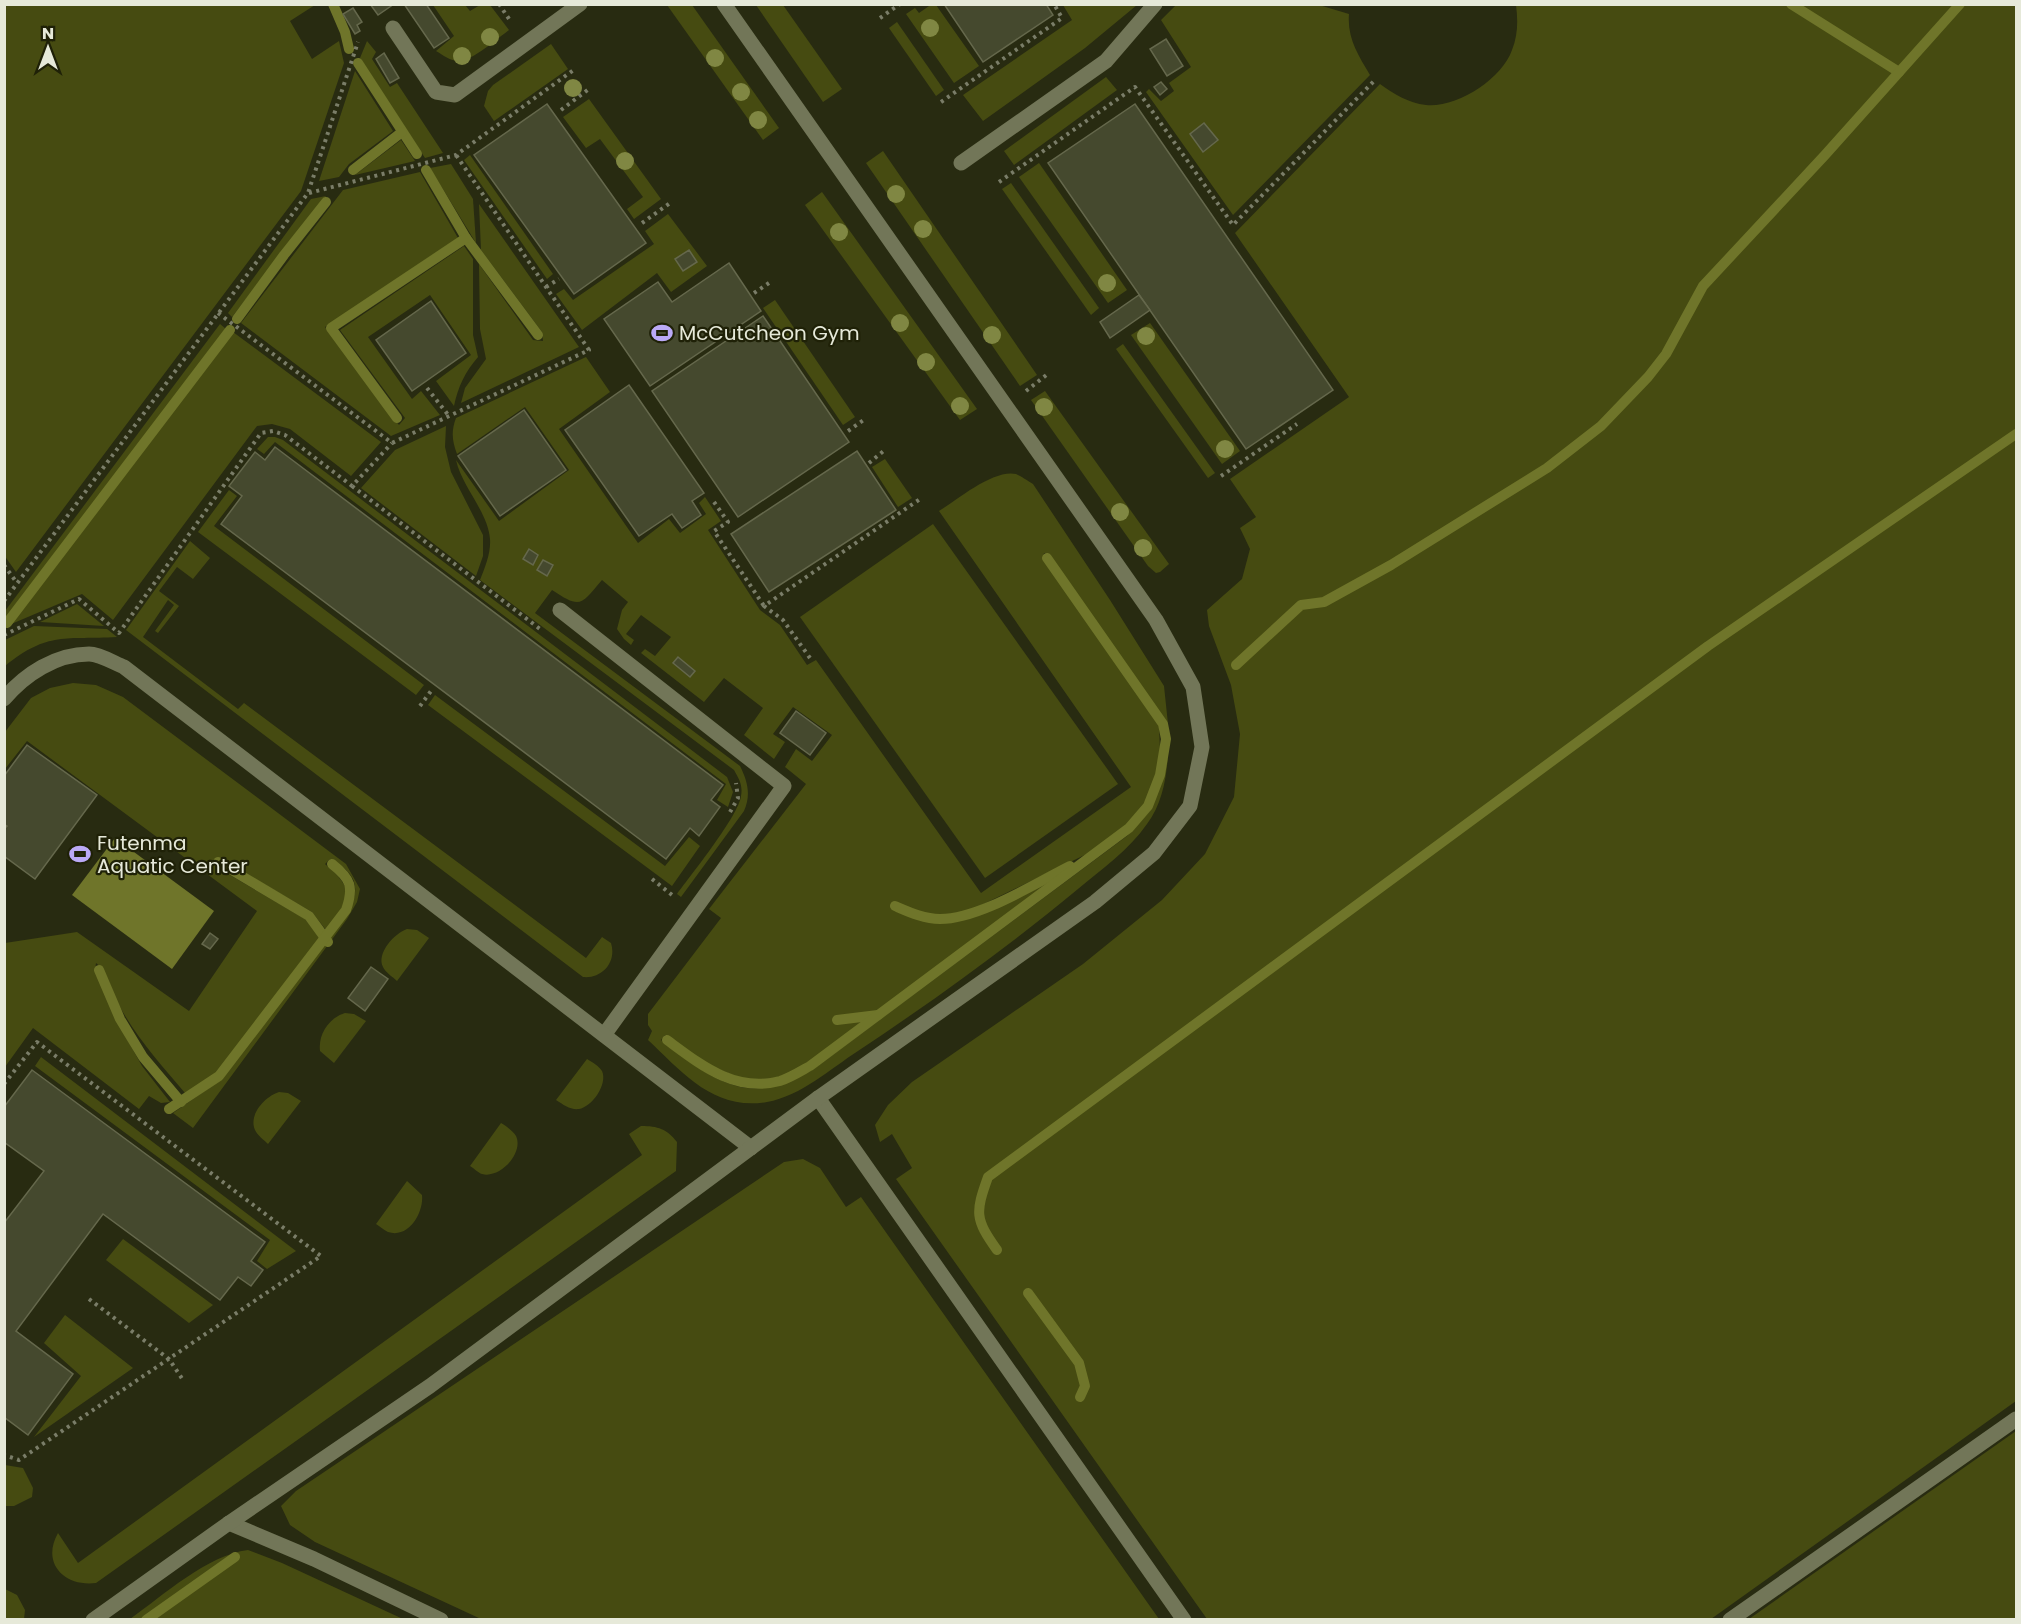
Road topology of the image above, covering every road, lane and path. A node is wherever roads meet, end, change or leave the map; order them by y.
1 (580, 4) edge
2 (724, 4) edge
3 (900, 4) edge
4 (1054, 4) edge
5 (1155, 4) edge
6 (880, 18) dead end
7 (393, 28) dead end
8 (358, 42) dead end
9 (575, 69) dead end
10 (1374, 80) dead end
11 (589, 89) dead end
12 (941, 102) dead end
13 (561, 110) dead end
14 (456, 155) junction
15 (961, 163) dead end
16 (999, 182) dead end
17 (308, 193) junction
18 (670, 203) dead end
19 (642, 223) dead end
20 (558, 279) dead end
21 (769, 283) dead end
22 (546, 287) junction
23 (754, 293) dead end
24 (218, 313) junction
25 (1049, 373) dead end
26 (428, 388) dead end
27 (1024, 393) dead end
28 (449, 416) junction
29 (865, 419) dead end
30 (1297, 424) dead end
31 (848, 431) dead end
32 (392, 443) junction
33 (886, 449) dead end
34 (869, 463) dead end
35 (1221, 476) dead end
36 (352, 486) junction
37 (920, 499) dead end
38 (714, 502) dead end
39 (4, 565) edge
40 (17, 583) junction
41 (4, 601) edge
42 (764, 606) junction
43 (560, 610) dead end
44 (541, 629) dead end
45 (4, 634) edge
46 (810, 658) dead end
47 (431, 691) dead end
48 (4, 699) edge
49 (420, 706) dead end
50 (734, 780) dead end
51 (725, 820) dead end
52 (652, 879) dead end
53 (679, 885) dead end
54 (604, 1035) junction
55 (4, 1084) edge
56 (818, 1098) junction
57 (751, 1148) junction
58 (89, 1299) dead end
59 (169, 1359) junction
60 (183, 1380) dead end
61 (2016, 1419) edge
62 (4, 1455) edge
63 (229, 1522) junction
64 (93, 1620) edge
65 (441, 1620) edge
66 (1184, 1620) edge
67 (1730, 1620) edge

1 - 7 lane
2 - 56 lane
3 - 6 path
4 - 12 path
5 - 15 lane
8 - 17 path
9 - 14 path
10 - 16 path
11 - 13 path
14 - 17 path
14 - 22 path
17 - 24 path
18 - 19 path
20 - 22 path
21 - 23 path
22 - 28 path
24 - 32 path
24 - 40 path
25 - 27 path
26 - 28 path
28 - 32 path
29 - 31 path
30 - 35 path
32 - 36 path
33 - 34 path
36 - 44 path
36 - 45 path
37 - 42 path
38 - 42 path
39 - 40 path
40 - 41 path
42 - 46 path
43 - 54 lane
47 - 49 path
48 - 54 lane
50 - 51 path
52 - 53 path
54 - 57 lane
55 - 59 path
56 - 57 lane
56 - 66 lane
57 - 63 lane
58 - 59 path
59 - 60 path
59 - 62 path
61 - 67 lane
63 - 64 lane
63 - 65 lane

